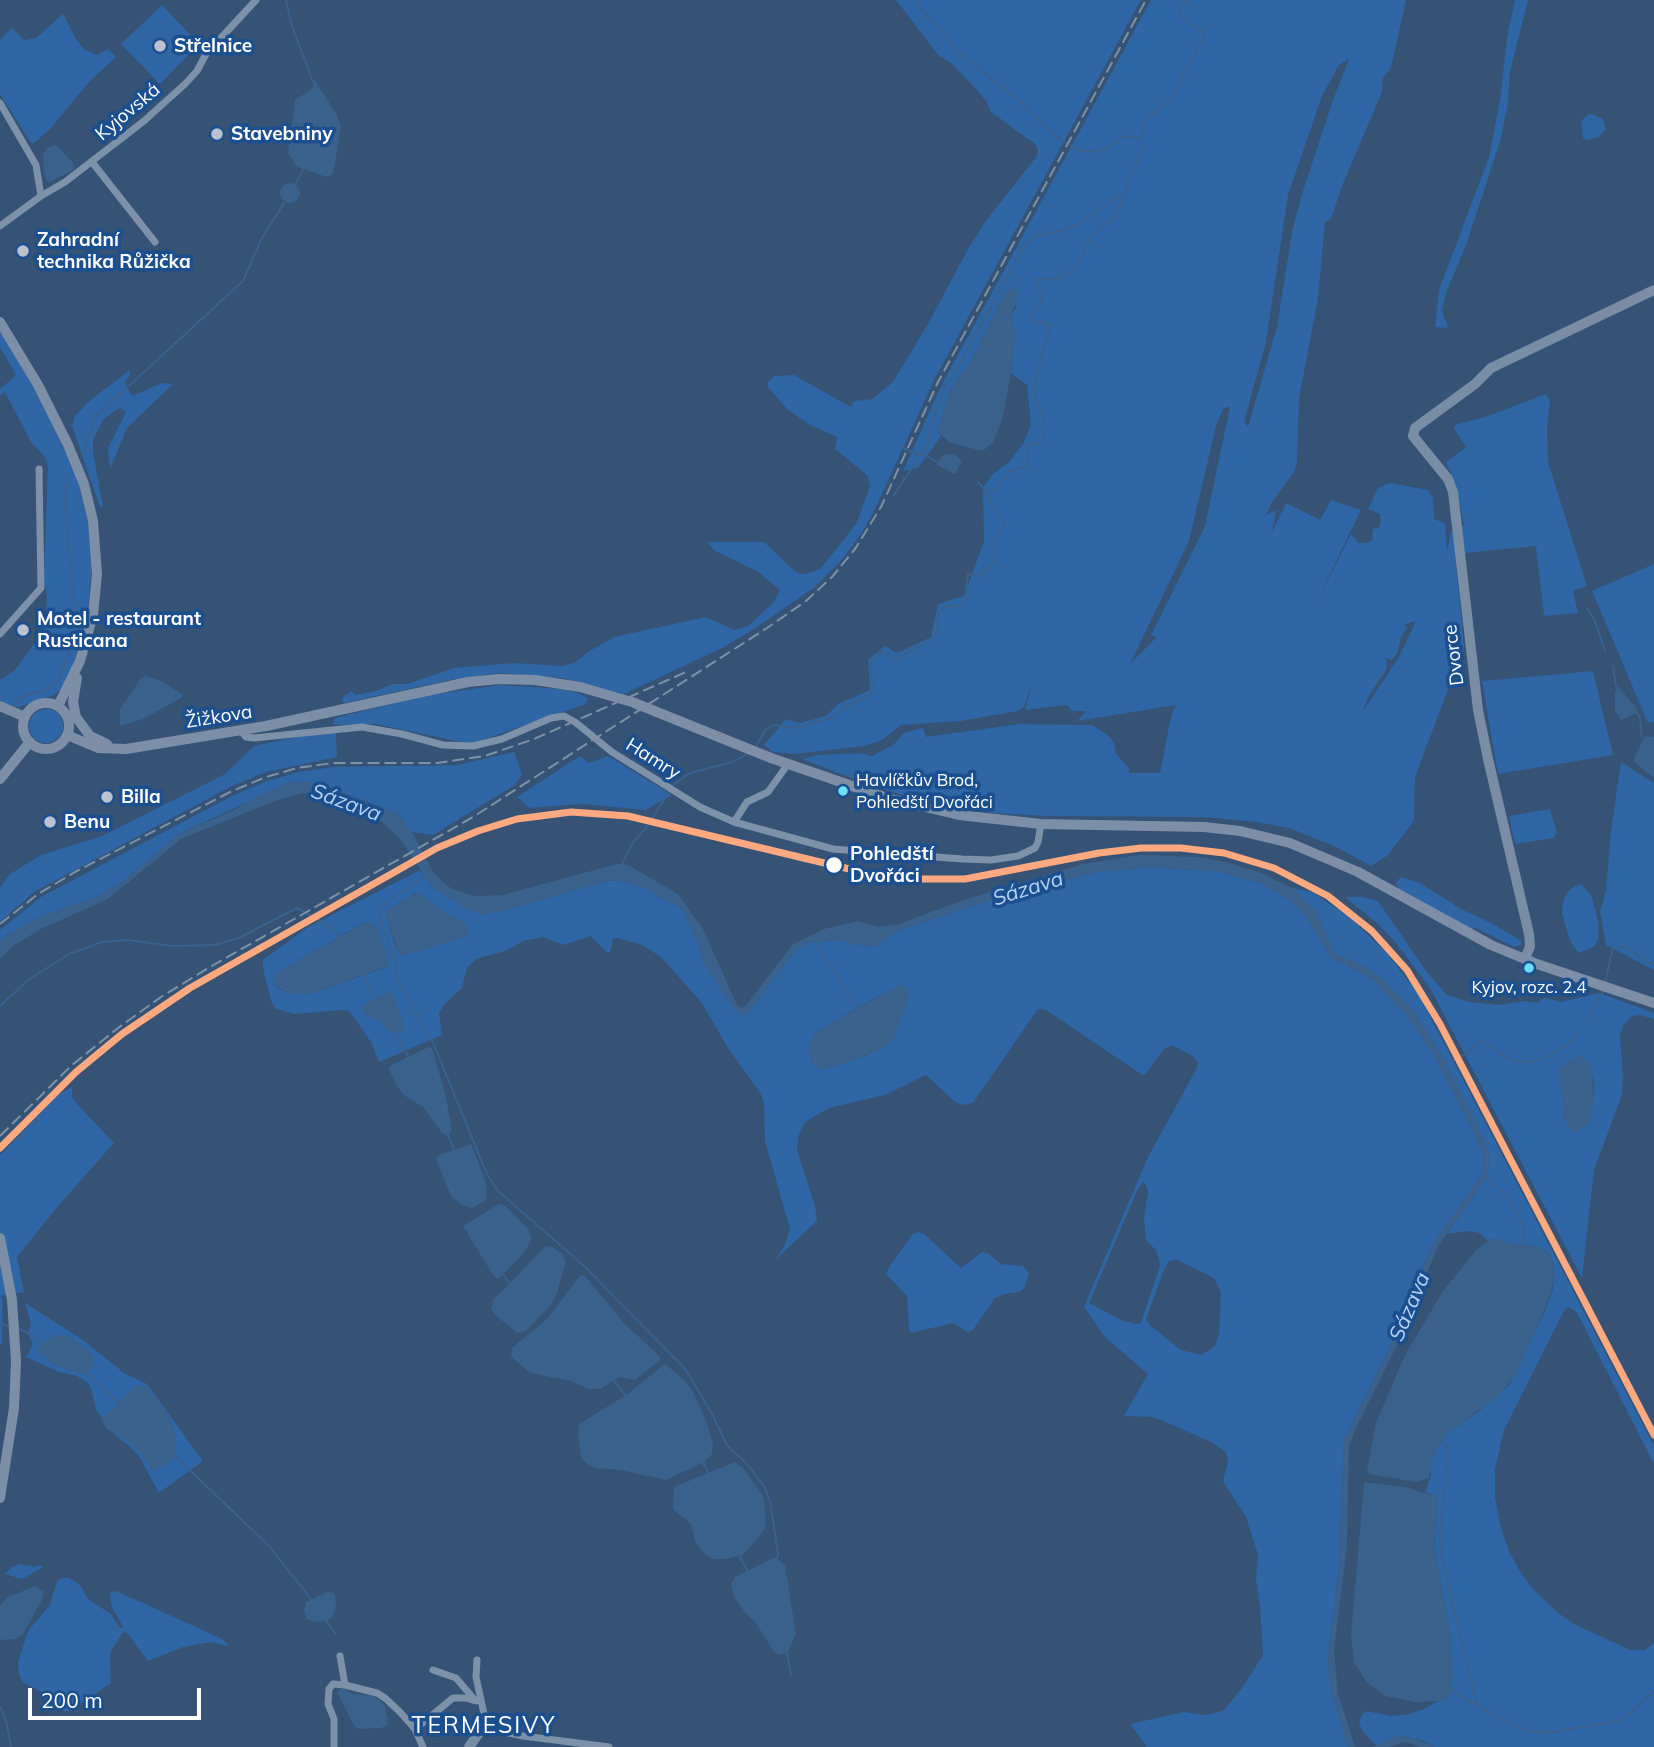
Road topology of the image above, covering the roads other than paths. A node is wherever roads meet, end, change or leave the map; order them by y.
1 (256, 0) edge
2 (0, 103) edge
3 (92, 162) junction
4 (41, 196) junction
5 (0, 226) edge
6 (155, 242) dead end
7 (1654, 290) edge
8 (0, 322) edge
9 (39, 469) dead end
10 (0, 634) edge
11 (80, 661) junction
12 (0, 706) edge
13 (58, 706) junction
14 (25, 717) junction
15 (240, 731) junction
16 (67, 735) junction
17 (30, 742) junction
18 (126, 749) junction
19 (788, 764) junction
20 (0, 779) edge
21 (734, 822) junction
22 (1041, 824) junction
23 (1525, 959) junction
24 (1654, 1003) edge
25 (0, 1238) edge
26 (0, 1498) edge
27 (340, 1656) dead end
28 (477, 1660) dead end
29 (433, 1670) dead end
30 (345, 1685) junction
31 (479, 1704) junction
32 (486, 1723) junction
33 (415, 1729) junction
34 (577, 1744) edge
35 (334, 1747) edge
36 (423, 1747) edge
37 (469, 1747) edge
38 (609, 1747) edge

1 - 3 street, Kyjovská
2 - 4 street
3 - 4 street, Kyjovská
3 - 6 street
4 - 5 street, Kyjovská
7 - 23 street, Dvorce
8 - 11 main road
9 - 10 street
11 - 13 main road
11 - 18 main road
12 - 14 street
13 - 14 main road
13 - 16 main road
14 - 17 main road
15 - 18 main road, Žižkova
15 - 19 main road, Žižkova, bridge
15 - 21 street, Hamry
16 - 17 main road
16 - 18 main road, Žižkova
17 - 20 main road
19 - 21 street
19 - 22 main road, Žižkova
21 - 22 street, Hamry
22 - 23 main road, Žižkova
23 - 24 main road, Žižkova
25 - 26 main road
27 - 30 street
28 - 31 street
29 - 31 street
30 - 33 street
30 - 35 street
31 - 32 street
31 - 33 street
32 - 34 street
32 - 37 street
33 - 36 street
34 - 38 street

